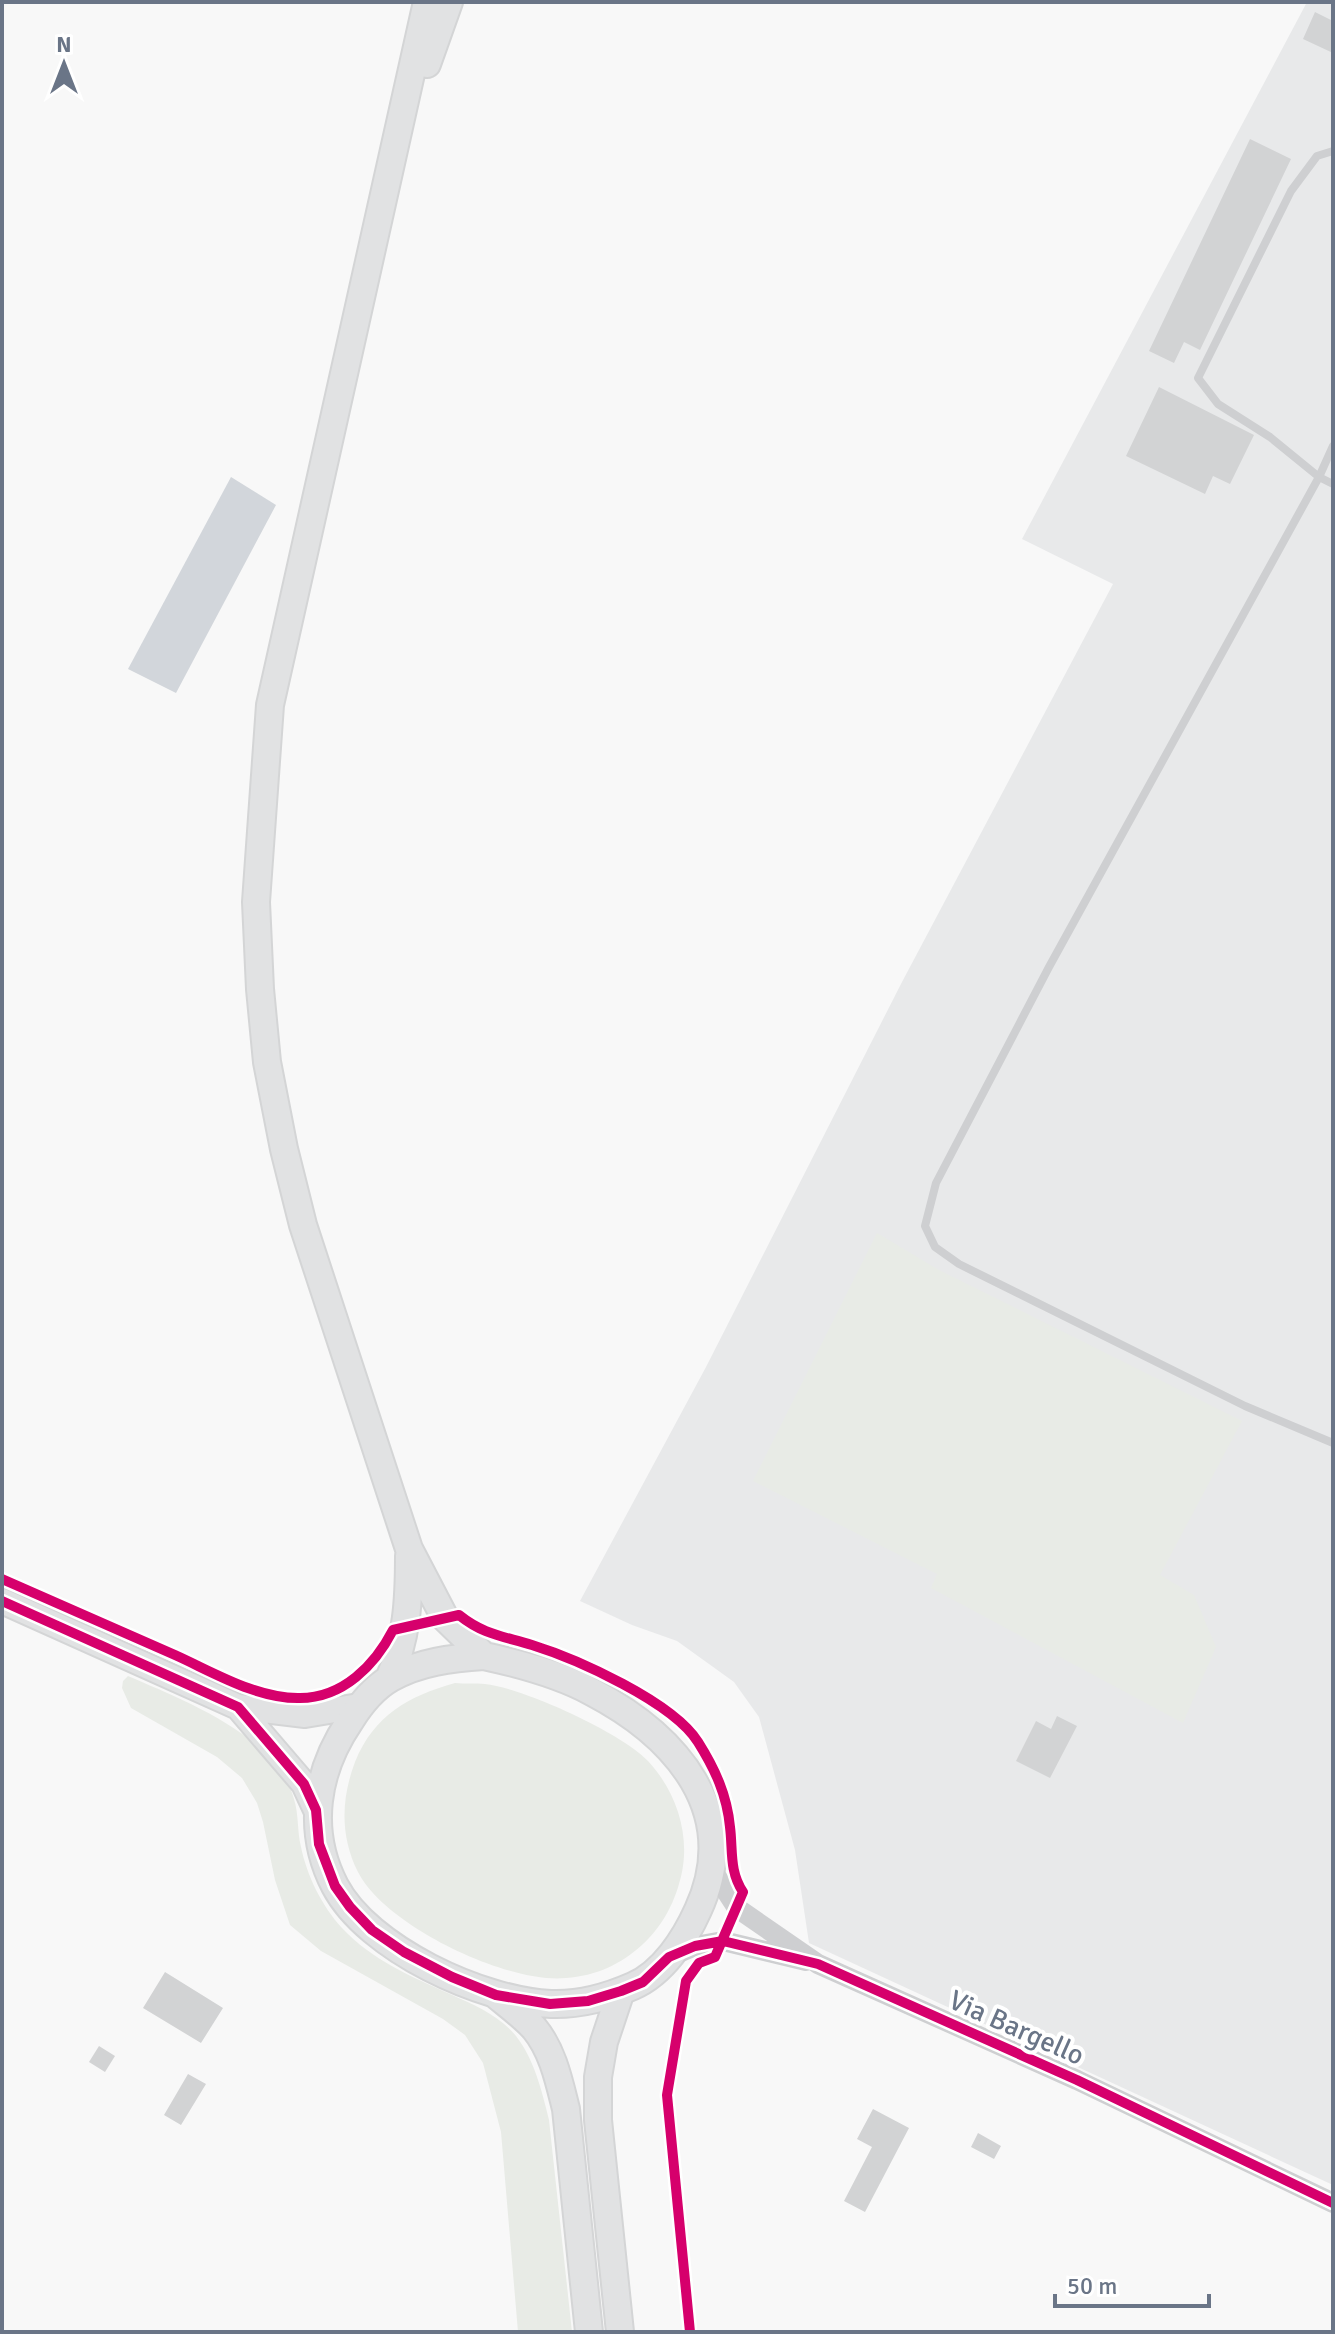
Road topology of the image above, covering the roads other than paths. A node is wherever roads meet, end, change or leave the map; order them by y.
1 (413, 2) edge
2 (427, 2) edge
3 (449, 2) edge
4 (1333, 151) edge
5 (386, 181) junction
6 (1333, 446) edge
7 (1319, 477) junction
8 (1333, 484) edge
9 (1333, 1443) edge
10 (409, 1549) junction
11 (2, 1601) edge
12 (484, 1656) junction
13 (389, 1679) junction
14 (359, 1706) junction
15 (238, 1707) junction
16 (316, 1810) junction
17 (711, 1868) junction
18 (669, 1957) junction
19 (818, 1964) junction
20 (621, 1991) junction
21 (496, 1995) junction
22 (1333, 2203) edge
23 (589, 2332) edge
24 (620, 2332) edge

1 - 5 main road
2 - 5 main road
3 - 5 main road
4 - 7 lane
5 - 10 main road
6 - 7 lane
7 - 8 lane
7 - 9 lane
10 - 12 main road
10 - 13 main road
11 - 15 main road
12 - 13 main road
12 - 17 main road
13 - 14 main road
14 - 15 main road
14 - 16 main road
15 - 16 main road
16 - 21 main road
17 - 18 main road
17 - 19 street, Via Bargello
18 - 19 street, Via Bargello
18 - 20 main road
19 - 22 street, Via Bargello
20 - 21 main road
20 - 24 main road
21 - 23 main road

